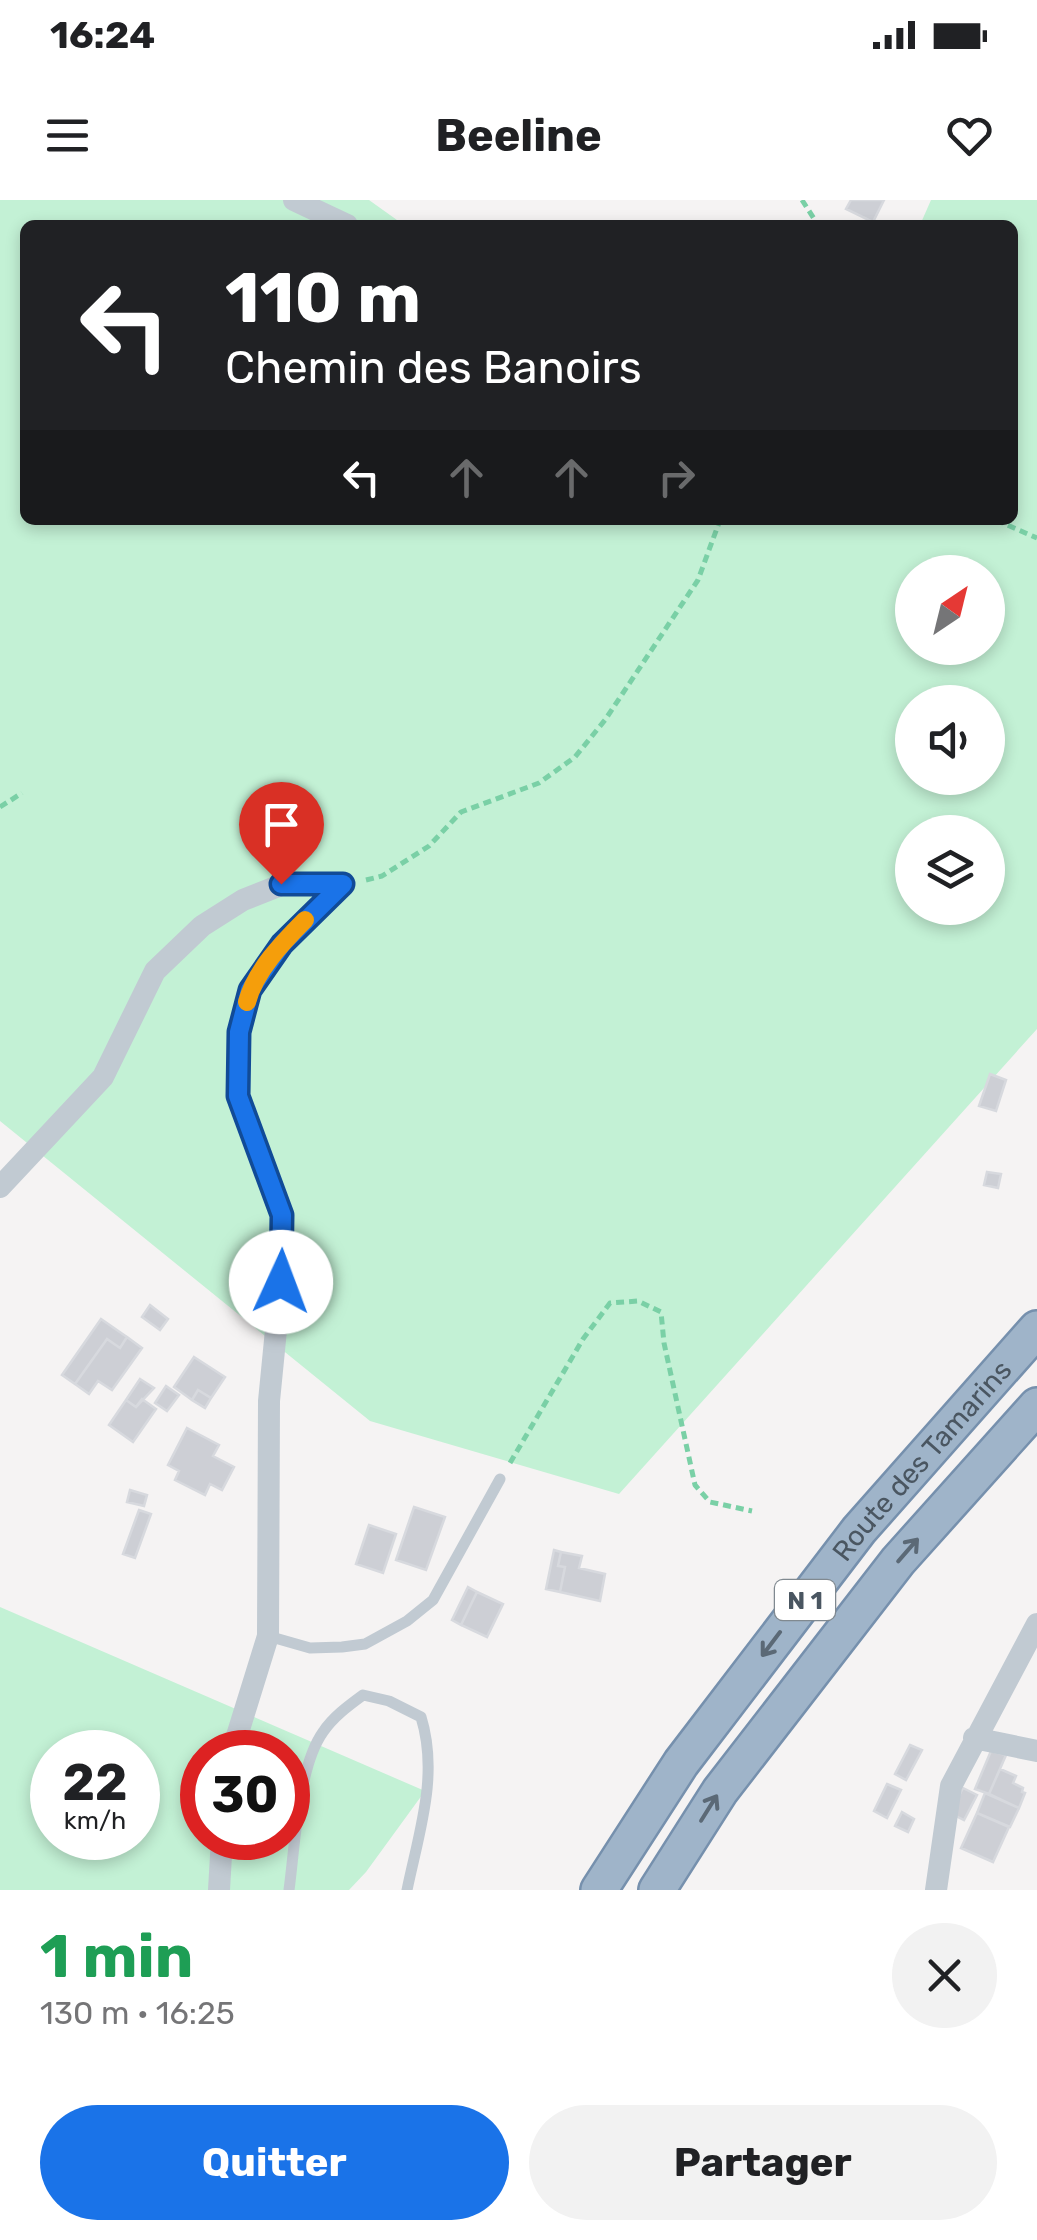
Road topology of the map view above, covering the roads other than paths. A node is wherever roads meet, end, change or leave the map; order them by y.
1 (294, 200) edge
2 (337, 220) edge
3 (0, 1187) edge
4 (1037, 1329) edge
5 (1037, 1406) edge
6 (500, 1479) road end
7 (1037, 1624) edge
8 (268, 1636) junction
9 (239, 1730) edge
10 (974, 1738) junction
11 (1037, 1751) edge
12 (221, 1860) edge
13 (219, 1890) edge
14 (289, 1890) edge
15 (407, 1890) edge
16 (599, 1890) edge
17 (657, 1890) edge
18 (936, 1890) edge

1 - 2 street
3 - 8 street
4 -> 16 highway, Route des Tamarins / N 1
17 -> 5 highway, Route des Tamarins / N 1
6 - 8 lane
7 - 10 street
8 - 9 street
10 - 11 street
10 - 18 street
12 - 13 street
14 - 15 lane

